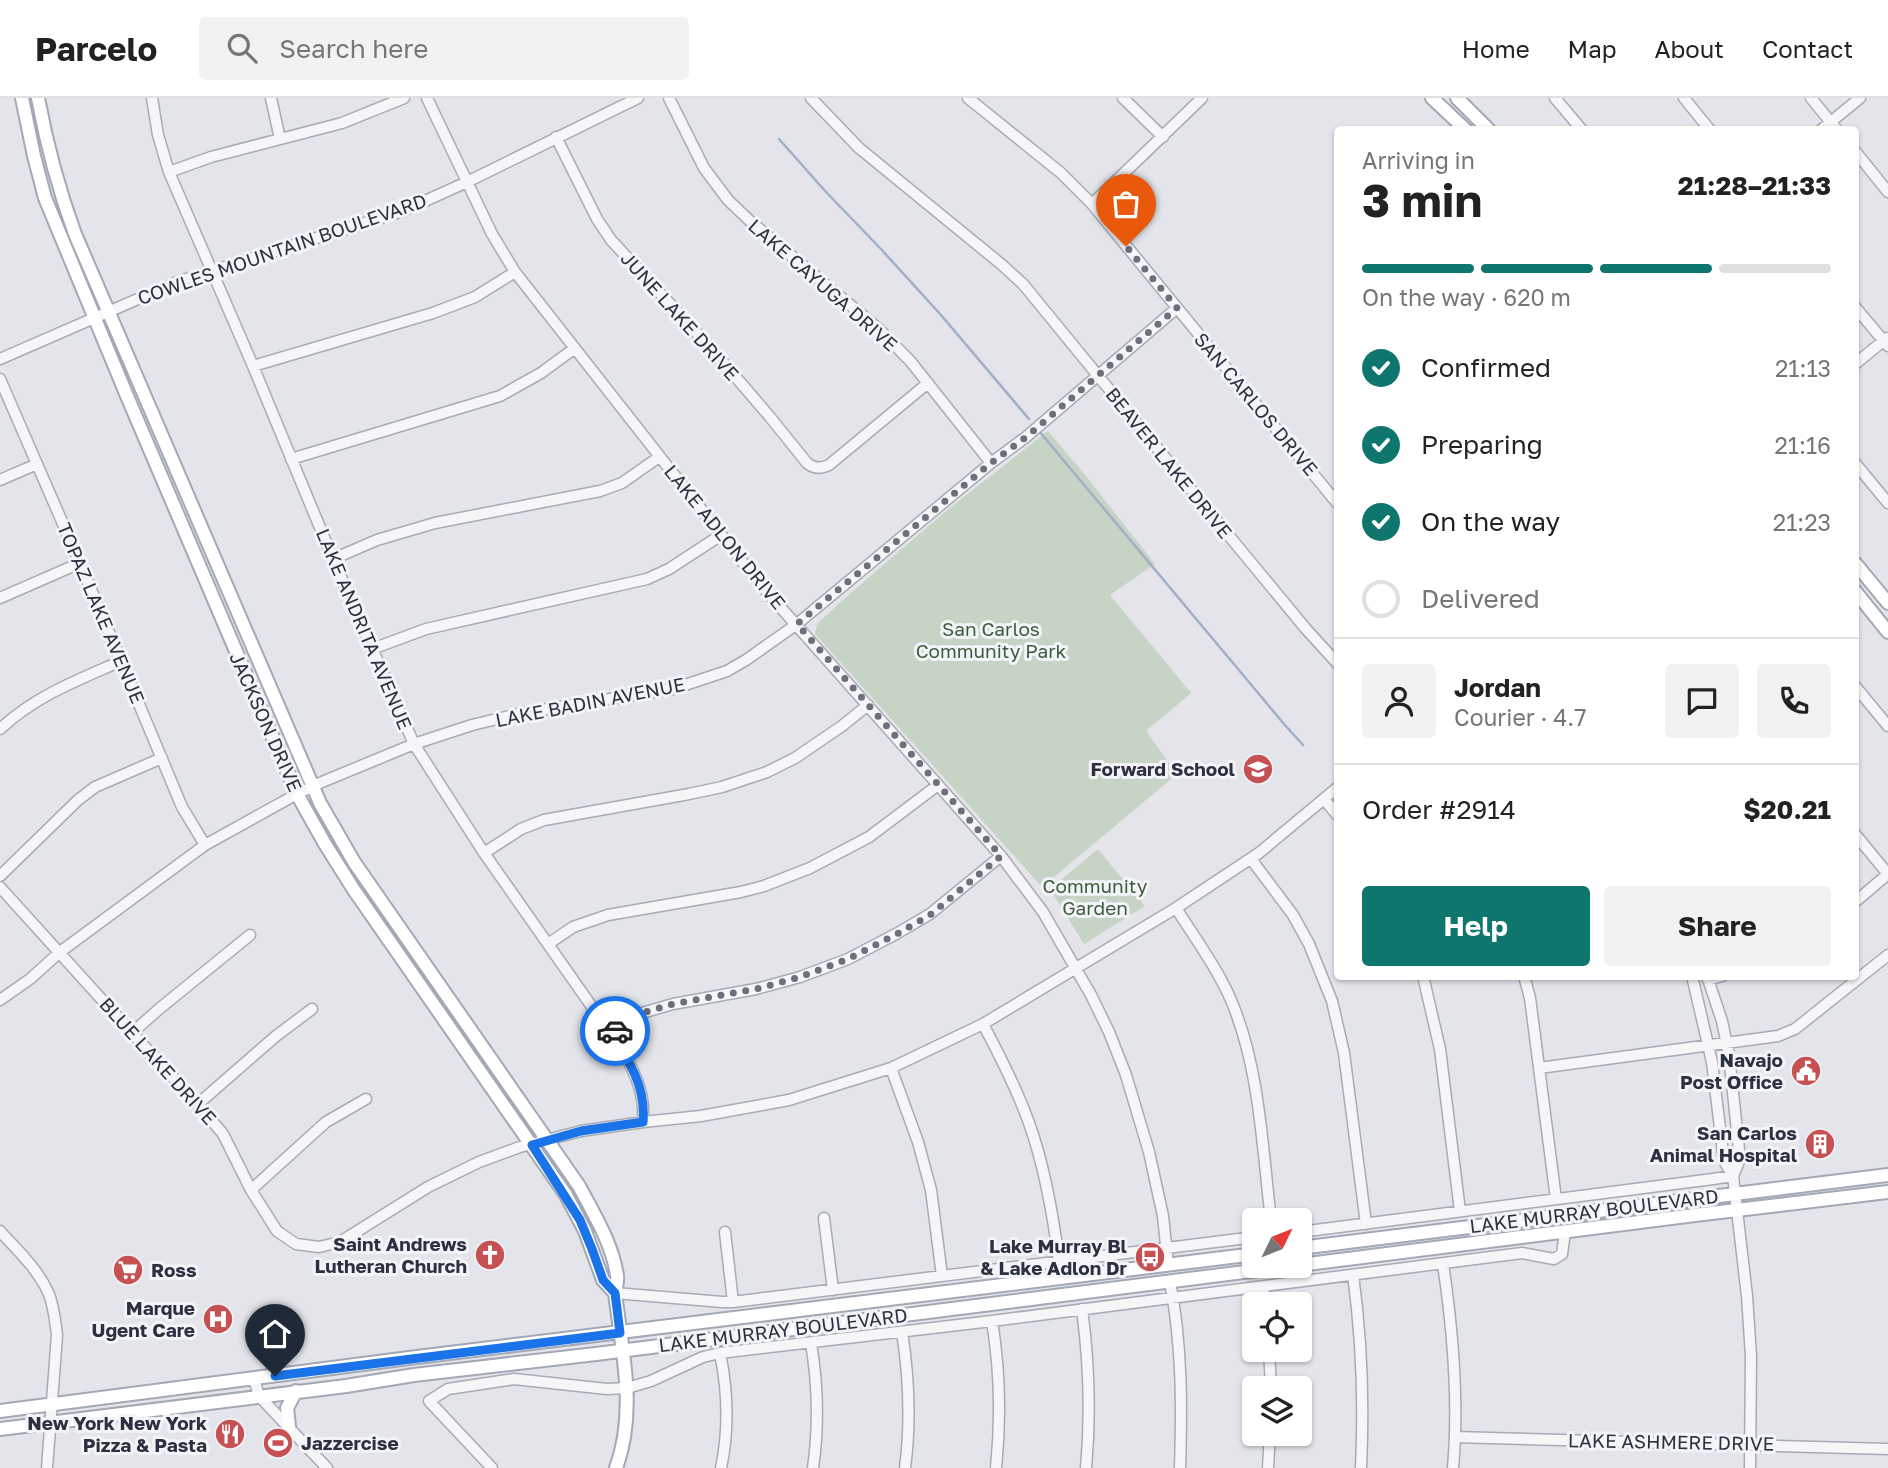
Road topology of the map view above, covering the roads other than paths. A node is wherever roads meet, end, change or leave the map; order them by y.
1 (22, 98) edge
2 (38, 98) edge
3 (152, 98) edge
4 (271, 98) edge
5 (404, 98) edge
6 (427, 98) edge
7 (638, 98) edge
8 (669, 98) edge
9 (811, 98) edge
10 (968, 98) edge
11 (1123, 98) edge
12 (1202, 98) edge
13 (1432, 98) edge
14 (1457, 98) edge
15 (1555, 98) edge
16 (1684, 98) edge
17 (1811, 98) edge
18 (1860, 98) edge
19 (1834, 125) edge
20 (1462, 126) edge
21 (1485, 126) edge
22 (1579, 126) edge
23 (1707, 126) edge
24 (556, 137) junction
25 (1163, 137) junction
26 (280, 139) junction
27 (1859, 156) edge
28 (169, 172) junction
29 (467, 182) junction
30 (1888, 192) edge
31 (1092, 204) junction
32 (212, 271) junction
33 (515, 272) junction
34 (1177, 308) junction
35 (108, 311) junction
36 (1859, 311) edge
37 (94, 317) junction
38 (1887, 341) edge
39 (575, 348) junction
40 (0, 359) edge
41 (1859, 361) edge
42 (253, 366) junction
43 (1097, 375) junction
44 (0, 379) edge
45 (928, 383) junction
46 (659, 457) junction
47 (291, 459) junction
48 (991, 463) junction
49 (37, 464) junction
50 (1859, 468) edge
51 (0, 480) edge
52 (1334, 499) edge
53 (1888, 503) edge
54 (721, 535) junction
55 (333, 559) junction
56 (80, 563) junction
57 (1859, 567) edge
58 (1859, 596) edge
59 (0, 598) edge
60 (1888, 603) edge
61 (797, 624) junction
62 (1888, 632) edge
63 (372, 649) junction
64 (1334, 660) edge
65 (121, 661) junction
66 (1859, 691) edge
67 (868, 705) junction
68 (1888, 726) edge
69 (0, 729) edge
70 (414, 744) junction
71 (162, 758) junction
72 (938, 785) junction
73 (312, 787) junction
74 (1334, 791) edge
75 (297, 794) junction
76 (1324, 799) junction
77 (1334, 811) edge
78 (1859, 839) edge
79 (205, 845) junction
80 (484, 853) junction
81 (1001, 856) junction
82 (1251, 859) junction
83 (1888, 874) edge
84 (0, 876) edge
85 (0, 887) edge
86 (1859, 899) edge
87 (1176, 908) junction
88 (250, 936) dead end
89 (548, 944) junction
90 (60, 952) junction
91 (1888, 955) edge
92 (1076, 967) junction
93 (1859, 975) edge
94 (1424, 980) edge
95 (1525, 980) edge
96 (1693, 980) edge
97 (1708, 980) edge
98 (1852, 980) edge
99 (0, 1000) edge
100 (312, 1009) dead end
101 (984, 1024) junction
102 (132, 1034) junction
103 (610, 1034) junction
104 (1727, 1044) junction
105 (1709, 1046) junction
106 (1539, 1068) junction
107 (891, 1069) junction
108 (366, 1099) dead end
109 (198, 1104) junction
110 (643, 1122) junction
111 (549, 1140) junction
112 (532, 1145) junction
113 (1888, 1174) edge
114 (1733, 1175) junction
115 (251, 1190) junction
116 (1888, 1192) edge
117 (1735, 1193) junction
118 (1556, 1199) junction
119 (1270, 1208) edge
120 (1460, 1211) junction
121 (1737, 1211) junction
122 (824, 1218) dead end
123 (1366, 1224) junction
124 (1312, 1230) edge
125 (0, 1231) edge
126 (1565, 1232) junction
127 (725, 1233) dead end
128 (1242, 1239) edge
129 (1312, 1246) edge
130 (1167, 1248) junction
131 (1242, 1255) edge
132 (1059, 1261) junction
133 (1193, 1261) junction
134 (1168, 1264) junction
135 (1443, 1264) junction
136 (1353, 1275) junction
137 (942, 1276) junction
138 (1170, 1282) junction
139 (1143, 1285) junction
140 (1263, 1287) junction
141 (832, 1290) junction
142 (1264, 1292) edge
143 (615, 1293) junction
144 (1173, 1298) junction
145 (733, 1302) junction
146 (1082, 1309) junction
147 (992, 1321) junction
148 (902, 1332) junction
149 (620, 1333) junction
150 (811, 1343) junction
151 (622, 1350) junction
152 (720, 1353) junction
153 (254, 1379) junction
154 (627, 1388) junction
155 (296, 1391) junction
156 (259, 1395) junction
157 (52, 1404) junction
158 (0, 1412) edge
159 (51, 1423) junction
160 (289, 1426) junction
161 (0, 1429) edge
162 (1455, 1437) junction
163 (1751, 1445) junction
164 (1269, 1446) edge
165 (1888, 1449) edge
166 (47, 1468) edge
167 (327, 1468) edge
168 (492, 1468) edge
169 (615, 1468) edge
170 (720, 1468) edge
171 (813, 1468) edge
172 (905, 1468) edge
173 (996, 1468) edge
174 (1086, 1468) edge
175 (1180, 1468) edge
176 (1268, 1468) edge
177 (1361, 1468) edge
178 (1453, 1468) edge
179 (1750, 1468) edge

1 - 37 main road, JACKSON DRIVE
2 - 35 main road, JACKSON DRIVE
3 - 28 street, LAKE ANDRITA AVENUE
4 - 26 street
5 - 26 street
6 - 29 street, LAKE ADLON DRIVE
7 - 24 street, COWLES MOUNTAIN BOULEVARD
8 - 45 street, LAKE CAYUGA DRIVE
9 - 43 street, BEAVER LAKE DRIVE
10 - 31 street, SAN CARLOS DRIVE
11 - 25 street
12 - 25 street
13 - 20 main road
14 - 21 main road
15 - 22 street
16 - 23 street
17 - 19 street
18 - 19 street
24 - 29 street, COWLES MOUNTAIN BOULEVARD
24 - 45 street, JUNE LAKE DRIVE
25 - 31 street
26 - 28 street
27 - 30 street
28 - 32 street, LAKE ANDRITA AVENUE
29 - 32 street, COWLES MOUNTAIN BOULEVARD
29 - 33 street, LAKE ADLON DRIVE
31 - 34 street, SAN CARLOS DRIVE
32 - 35 street, COWLES MOUNTAIN BOULEVARD
32 - 42 street, LAKE ANDRITA AVENUE
33 - 39 street, LAKE ADLON DRIVE
33 - 42 street
34 - 43 street, LAKE BADIN AVENUE
34 - 52 street, SAN CARLOS DRIVE
35 - 37 street, COWLES MOUNTAIN BOULEVARD
35 - 73 main road, JACKSON DRIVE
36 - 38 street
37 - 40 street, COWLES MOUNTAIN BOULEVARD
37 - 75 main road, JACKSON DRIVE
38 - 41 street
39 - 46 street, LAKE ADLON DRIVE
39 - 47 street
42 - 47 street, LAKE ANDRITA AVENUE
43 - 48 street, LAKE BADIN AVENUE
43 - 64 street, BEAVER LAKE DRIVE
44 - 49 street, TOPAZ LAKE AVENUE
45 - 48 street, LAKE CAYUGA DRIVE
46 - 54 street, LAKE ADLON DRIVE
46 - 55 street
47 - 55 street, LAKE ANDRITA AVENUE
48 - 61 street, LAKE BADIN AVENUE
49 - 51 street
49 - 56 street, TOPAZ LAKE AVENUE
50 - 53 street
54 - 61 street, LAKE ADLON DRIVE
54 - 63 street
55 - 63 street, LAKE ANDRITA AVENUE
56 - 59 street
56 - 65 street, TOPAZ LAKE AVENUE
57 - 60 main road
58 - 62 main road
61 - 67 street, LAKE ADLON DRIVE
61 - 70 street, LAKE BADIN AVENUE
63 - 70 street, LAKE ANDRITA AVENUE
65 - 69 street
65 - 71 street, TOPAZ LAKE AVENUE
66 - 68 street
67 - 72 street, LAKE ADLON DRIVE
67 - 80 street
70 - 73 street, LAKE BADIN AVENUE
70 - 80 street, LAKE ANDRITA AVENUE
71 - 79 street, TOPAZ LAKE AVENUE
71 - 84 street
72 - 81 street, LAKE ADLON DRIVE
72 - 89 street
73 - 75 street, LAKE BADIN AVENUE
73 - 111 main road, JACKSON DRIVE
74 - 76 street
75 - 79 street, LAKE BADIN AVENUE
75 - 112 main road, JACKSON DRIVE
76 - 77 street
76 - 82 street
78 - 83 street
79 - 90 street, LAKE BADIN AVENUE
80 - 89 street, LAKE ANDRITA AVENUE
81 - 92 street, LAKE ADLON DRIVE
81 - 103 street
82 - 87 street
82 - 123 street
83 - 86 street
85 - 90 street, BLUE LAKE DRIVE
87 - 92 street
87 - 119 street
88 - 102 street
89 - 103 street, LAKE ANDRITA AVENUE
90 - 99 street, LAKE BADIN AVENUE
90 - 102 street, BLUE LAKE DRIVE
91 - 93 street
92 - 101 street
92 - 130 street, LAKE ADLON DRIVE
94 - 120 street
95 - 106 street
96 - 105 street
97 - 104 street
98 - 104 street
100 - 109 street
101 - 107 street
101 - 132 street
102 - 109 street, BLUE LAKE DRIVE
103 - 110 street, LAKE ANDRITA AVENUE
104 - 105 street
104 - 114 street
105 - 106 street
105 - 114 street
106 - 118 street
107 - 110 street
107 - 137 street
108 - 115 street
109 - 115 street, BLUE LAKE DRIVE
110 - 111 street
111 - 112 street
111 - 143 main road, JACKSON DRIVE
112 - 115 street, BLUE LAKE DRIVE
112 - 143 main road, JACKSON DRIVE
113 - 117 main road, LAKE MURRAY BOULEVARD
114 - 117 street
114 - 118 street, LAKE MURRAY BOULEVARD
116 - 121 main road, LAKE MURRAY BOULEVARD
117 - 121 street
117 - 129 main road, LAKE MURRAY BOULEVARD
118 - 120 street, LAKE MURRAY BOULEVARD
120 - 123 street, LAKE MURRAY BOULEVARD
121 - 126 main road, LAKE MURRAY BOULEVARD
121 - 163 street
122 - 141 street
123 - 124 street, LAKE MURRAY BOULEVARD
125 - 157 street
126 - 135 street, LAKE MURRAY BOULEVARD
126 - 138 main road, LAKE MURRAY BOULEVARD
127 - 145 street
128 - 130 street, LAKE MURRAY BOULEVARD
130 - 132 street, LAKE MURRAY BOULEVARD
130 - 134 street, LAKE ADLON DRIVE
131 - 133 main road, LAKE MURRAY BOULEVARD
132 - 137 street, LAKE MURRAY BOULEVARD
133 - 134 main road, LAKE MURRAY BOULEVARD
133 - 138 main road
134 - 139 main road
134 - 149 main road, LAKE MURRAY BOULEVARD
135 - 136 street, LAKE MURRAY BOULEVARD
135 - 162 street
136 - 140 street, LAKE MURRAY BOULEVARD
136 - 177 street
137 - 141 street, LAKE MURRAY BOULEVARD
138 - 139 main road, LAKE MURRAY BOULEVARD
138 - 144 street
139 - 151 main road, LAKE MURRAY BOULEVARD
140 - 142 street
140 - 144 street, LAKE MURRAY BOULEVARD
141 - 145 street, LAKE MURRAY BOULEVARD
143 - 145 street, LAKE MURRAY BOULEVARD
143 - 149 main road, JACKSON DRIVE
144 - 146 street, LAKE MURRAY BOULEVARD
144 - 175 street
146 - 147 street, LAKE MURRAY BOULEVARD
146 - 174 street
147 - 148 street, LAKE MURRAY BOULEVARD
147 - 173 street
148 - 150 street, LAKE MURRAY BOULEVARD
148 - 172 street
149 - 151 main road, JACKSON DRIVE
149 - 153 main road, LAKE MURRAY BOULEVARD
150 - 152 street, LAKE MURRAY BOULEVARD
150 - 171 street
151 - 154 main road, JACKSON DRIVE
151 - 155 main road, LAKE MURRAY BOULEVARD
152 - 154 street, LAKE MURRAY BOULEVARD
152 - 170 street
153 - 156 street
153 - 157 main road, LAKE MURRAY BOULEVARD
154 - 168 street, LAKE MURRAY BOULEVARD
154 - 169 main road, JACKSON DRIVE
155 - 156 main road, LAKE MURRAY BOULEVARD
155 - 160 main road
156 - 159 main road, LAKE MURRAY BOULEVARD
156 - 160 street
157 - 158 main road, LAKE MURRAY BOULEVARD
157 - 159 street
159 - 161 main road, LAKE MURRAY BOULEVARD
159 - 166 street
160 - 167 street
162 - 163 street, LAKE ASHMERE DRIVE
162 - 178 street
163 - 165 street, LAKE ASHMERE DRIVE
163 - 179 street
164 - 176 street

